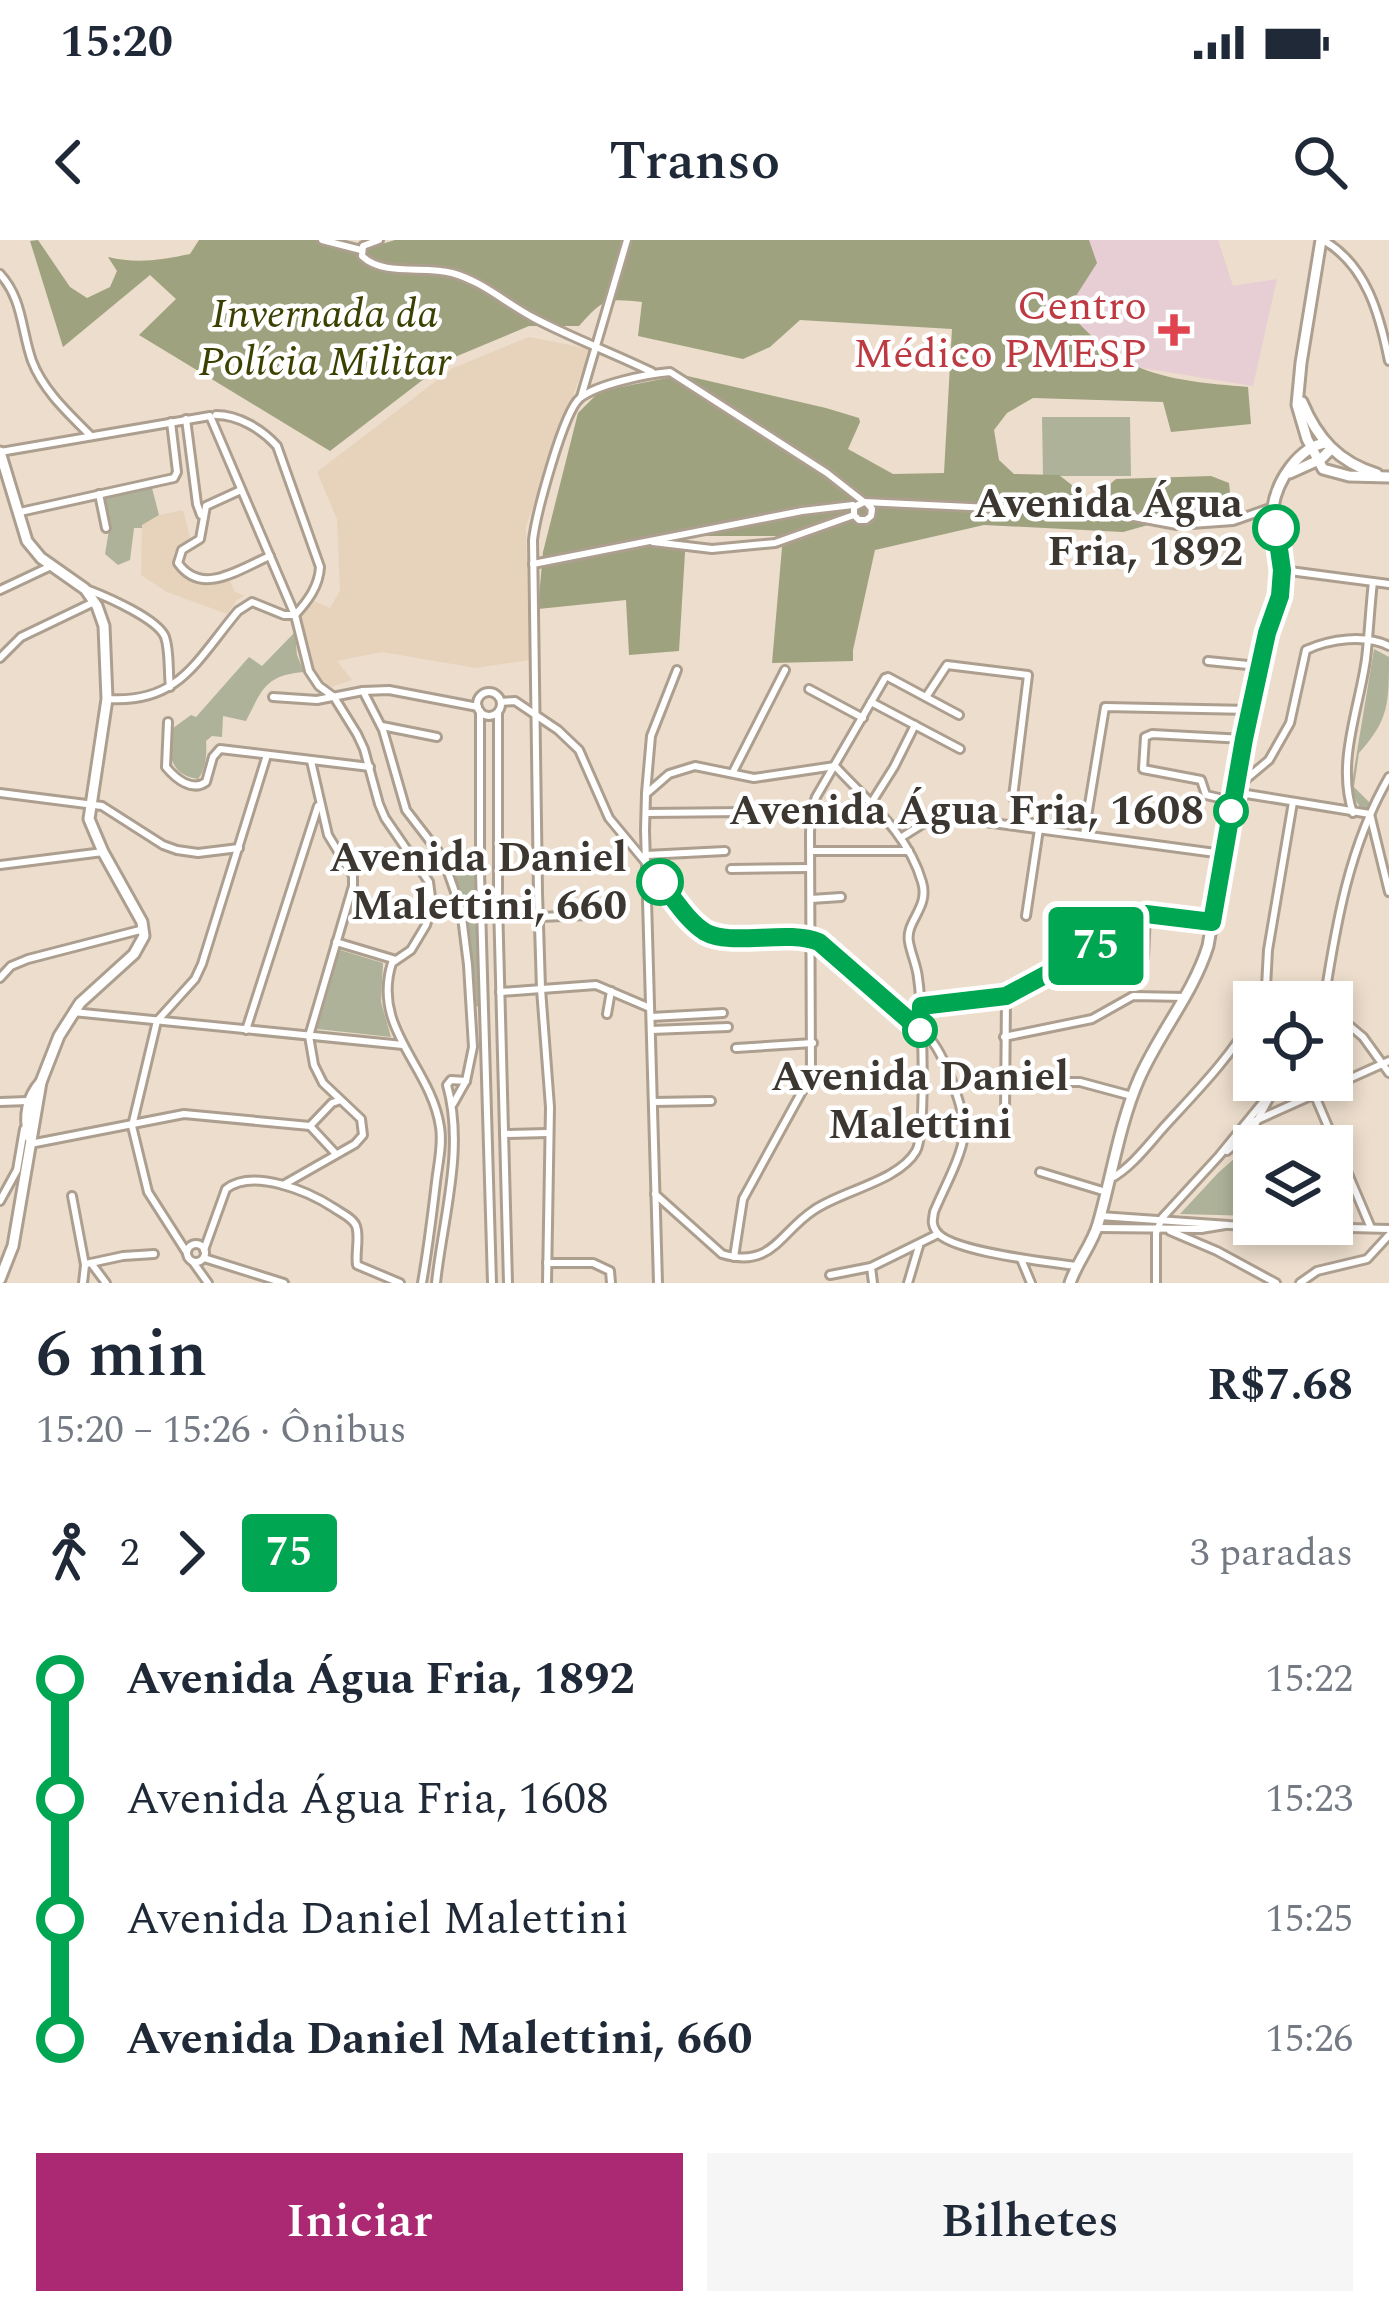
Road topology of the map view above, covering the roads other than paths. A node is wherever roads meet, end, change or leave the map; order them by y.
1 (322, 240) edge
2 (379, 240) edge
3 (627, 240) edge
4 (1322, 240) edge
5 (362, 250) junction
6 (0, 274) edge
7 (598, 345) junction
8 (1389, 362) edge
9 (656, 374) junction
10 (1299, 391) junction
11 (581, 398) junction
12 (213, 415) junction
13 (186, 419) junction
14 (171, 422) junction
15 (90, 436) junction
16 (1327, 446) junction
17 (1310, 447) junction
18 (0, 452) edge
19 (1317, 462) junction
20 (1298, 469) junction
21 (1331, 472) junction
22 (1286, 476) junction
23 (1387, 477) edge
24 (242, 490) junction
25 (99, 494) junction
26 (863, 503) junction
27 (1273, 507) junction
28 (17, 513) junction
29 (854, 514) junction
30 (203, 518) junction
31 (106, 528) dead end
32 (650, 541) junction
33 (270, 556) junction
34 (533, 564) junction
35 (53, 566) junction
36 (1282, 570) junction
37 (1373, 582) junction
38 (1389, 584) edge
39 (85, 589) junction
40 (0, 590) edge
41 (94, 602) junction
42 (296, 615) junction
43 (1367, 639) junction
44 (1389, 642) edge
45 (0, 658) edge
46 (1208, 661) dead end
47 (1259, 666) junction
48 (677, 670) dead end
49 (785, 670) dead end
50 (170, 687) junction
51 (809, 688) dead end
52 (363, 691) junction
53 (273, 697) dead end
54 (334, 697) junction
55 (926, 697) junction
56 (107, 699) junction
57 (501, 702) junction
58 (872, 702) junction
59 (479, 709) junction
60 (1250, 710) junction
61 (498, 712) junction
62 (535, 715) junction
63 (959, 715) dead end
64 (862, 718) junction
65 (168, 722) dead end
66 (915, 725) junction
67 (382, 726) junction
68 (437, 737) dead end
69 (1244, 739) junction
70 (960, 749) dead end
71 (267, 755) junction
72 (310, 761) junction
73 (836, 766) junction
74 (370, 767) junction
75 (733, 772) junction
76 (1389, 777) edge
77 (0, 793) edge
78 (646, 794) junction
79 (1234, 794) junction
80 (319, 802) junction
81 (1293, 802) junction
82 (90, 804) junction
83 (870, 805) junction
84 (948, 808) dead end
85 (745, 812) dead end
86 (1353, 813) junction
87 (646, 814) junction
88 (1370, 814) junction
89 (978, 821) dead end
90 (1039, 829) junction
91 (1084, 835) junction
92 (902, 837) junction
93 (239, 848) junction
94 (725, 851) dead end
95 (810, 851) junction
96 (909, 851) junction
97 (103, 853) junction
98 (1223, 854) junction
99 (646, 860) junction
100 (0, 865) edge
101 (810, 868) junction
102 (731, 869) dead end
103 (1389, 892) edge
104 (841, 898) dead end
105 (811, 899) junction
106 (1146, 914) junction
107 (588, 915) dead end
108 (1025, 916) dead end
109 (539, 917) junction
110 (1212, 922) junction
111 (144, 929) junction
112 (812, 938) junction
113 (336, 942) junction
114 (1144, 957) dead end
115 (396, 960) junction
116 (0, 978) edge
117 (1266, 981) edge
118 (1327, 981) edge
119 (542, 989) junction
120 (611, 991) junction
121 (500, 992) junction
122 (1006, 996) junction
123 (1185, 997) junction
124 (921, 1006) junction
125 (74, 1012) junction
126 (650, 1013) junction
127 (723, 1013) dead end
128 (607, 1014) dead end
129 (157, 1021) junction
130 (728, 1027) dead end
131 (1353, 1029) edge
132 (246, 1030) junction
133 (651, 1030) junction
134 (920, 1030) junction
135 (309, 1036) junction
136 (1004, 1036) junction
137 (813, 1043) junction
138 (404, 1045) junction
139 (736, 1048) dead end
140 (1233, 1049) edge
141 (485, 1050) junction
142 (502, 1050) junction
143 (1387, 1062) edge
144 (1389, 1072) edge
145 (1353, 1078) edge
146 (466, 1081) junction
147 (1003, 1082) junction
148 (36, 1092) junction
149 (1132, 1096) junction
150 (339, 1101) junction
151 (711, 1101) dead end
152 (1264, 1101) edge
153 (1268, 1101) edge
154 (1304, 1101) edge
155 (1317, 1101) edge
156 (0, 1102) edge
157 (653, 1102) junction
158 (453, 1104) junction
159 (1005, 1114) dead end
160 (1259, 1121) junction
161 (28, 1124) junction
162 (1244, 1125) edge
163 (1246, 1125) edge
164 (1256, 1125) edge
165 (132, 1126) junction
166 (310, 1126) junction
167 (549, 1133) junction
168 (504, 1134) junction
169 (1233, 1138) edge
170 (31, 1142) junction
171 (1233, 1146) edge
172 (338, 1154) junction
173 (1219, 1156) junction
174 (1040, 1172) dead end
175 (1110, 1179) junction
176 (283, 1185) junction
177 (1107, 1192) junction
178 (656, 1194) junction
179 (72, 1196) dead end
180 (0, 1201) edge
181 (1100, 1216) junction
182 (1162, 1218) junction
183 (1195, 1221) junction
184 (1225, 1226) junction
185 (1233, 1226) edge
186 (1353, 1227) edge
187 (1097, 1228) junction
188 (1370, 1228) junction
189 (1157, 1229) junction
190 (1167, 1229) junction
191 (1201, 1229) junction
192 (1389, 1232) edge
193 (938, 1234) junction
194 (1214, 1243) junction
195 (919, 1244) junction
196 (198, 1253) junction
197 (154, 1254) dead end
198 (734, 1257) junction
199 (1020, 1258) junction
200 (547, 1263) junction
201 (88, 1264) junction
202 (1076, 1266) junction
203 (872, 1267) junction
204 (830, 1275) dead end
205 (0, 1280) edge
206 (83, 1283) edge
207 (106, 1283) edge
208 (208, 1283) edge
209 (284, 1283) edge
210 (400, 1283) edge
211 (422, 1283) edge
212 (436, 1283) edge
213 (492, 1283) edge
214 (508, 1283) edge
215 (547, 1283) edge
216 (611, 1283) edge
217 (658, 1283) edge
218 (873, 1283) edge
219 (908, 1283) edge
220 (1030, 1283) edge
221 (1070, 1283) edge
222 (1156, 1283) edge
223 (1276, 1283) edge
224 (1300, 1283) edge

1 - 5 street
2 - 5 street
3 - 7 street
4 - 8 street
4 - 10 main road
5 - 7 street
6 - 15 street
7 - 9 street
7 - 11 street
9 - 11 street
9 - 26 street
10 - 16 main road
10 - 17 main road
11 - 34 street
12 - 13 street
12 - 24 street
12 - 42 street
13 - 14 street
13 - 30 street
14 - 15 street
14 - 25 street
15 - 18 street
16 - 17 main road
16 - 19 main road
16 - 23 main road
17 - 19 main road
17 - 22 main road
18 - 28 main road
19 - 20 main road
19 - 21 main road
20 - 21 main road
20 - 22 main road
21 - 23 main road
22 - 27 main road
24 - 30 street
24 - 33 street
25 - 28 street
25 - 31 street
26 - 27 street
26 - 29 street
26 - 29 street
26 - 32 street
27 - 36 main road
28 - 35 main road
29 - 32 street
30 - 33 street
32 - 34 street
33 - 42 street
34 - 62 street
35 - 39 main road
35 - 40 street
36 - 37 street
36 - 47 main road
37 - 38 street
37 - 43 street
39 - 41 main road
39 - 50 street
41 - 45 street
41 - 56 main road
42 - 50 street
42 - 54 street
43 - 44 street
43 - 79 street
43 - 86 street
46 - 47 street
47 - 60 main road
48 - 78 street
49 - 75 street
50 - 56 street
51 - 64 street
52 - 54 street
52 - 59 street
52 - 67 street
53 - 54 street
54 - 74 street
55 - 58 street
55 - 63 street
55 - 90 street
56 - 82 main road
57 - 59 street
57 - 61 street
57 - 62 street
58 - 64 street
58 - 66 street
59 - 61 street
59 - 141 street
60 - 69 main road
60 - 91 street
61 - 121 street
62 - 99 street
62 - 109 street
64 - 73 street
65 - 71 street
66 - 70 street
66 - 83 street
67 - 68 street
67 - 146 street
69 - 79 main road
69 - 79 street
71 - 72 street
71 - 93 street
72 - 74 street
72 - 80 street
73 - 75 street
73 - 83 street
73 - 95 street
74 - 115 street
75 - 78 street
76 - 88 street
77 - 82 street
78 - 87 street
79 - 81 street
79 - 98 main road
80 - 113 street
80 - 132 street
81 - 86 street
81 - 117 street
82 - 93 street
82 - 97 main road
83 - 92 street
84 - 92 street
85 - 87 street
86 - 88 street
87 - 99 street
88 - 103 street
88 - 118 street
89 - 90 street
90 - 91 street
90 - 108 street
91 - 98 street
92 - 96 street
93 - 129 street
94 - 99 street
95 - 96 street
95 - 101 street
96 - 124 street
97 - 100 street
97 - 111 main road
98 - 110 main road
99 - 112 street
99 - 126 street
101 - 102 street
101 - 105 street
104 - 105 street
105 - 112 street
106 - 110 street
106 - 114 street
106 - 122 street
107 - 109 street
109 - 119 street
110 - 123 main road
111 - 116 street
111 - 125 main road
112 - 134 street
112 - 137 street
113 - 115 street
113 - 135 street
115 - 138 street
119 - 120 street
119 - 121 street
119 - 167 street
120 - 126 street
120 - 128 street
121 - 142 street
122 - 124 street
122 - 136 street
123 - 136 street
123 - 149 main road
124 - 134 street
125 - 129 street
125 - 148 main road
126 - 127 street
126 - 133 street
129 - 132 street
129 - 165 street
130 - 133 street
131 - 143 street
132 - 135 street
133 - 157 street
134 - 193 street
134 - 198 street
135 - 138 street
135 - 150 street
136 - 147 street
137 - 139 street
137 - 198 street
138 - 211 street
140 - 175 street
141 - 142 street
141 - 213 street
142 - 168 street
143 - 144 street
143 - 145 street
146 - 158 street
146 - 158 street
147 - 149 street
147 - 159 street
148 - 156 street
148 - 161 main road
149 - 175 main road
150 - 166 street
150 - 172 street
151 - 157 street
152 - 162 street
153 - 160 street
154 - 160 street
155 - 188 street
157 - 178 street
158 - 212 street
160 - 163 street
160 - 164 street
161 - 170 main road
161 - 180 street
165 - 166 street
165 - 170 street
165 - 196 street
166 - 172 street
167 - 168 street
167 - 200 street
168 - 214 street
169 - 173 street
170 - 205 main road
171 - 173 street
172 - 176 street
173 - 182 street
174 - 177 street
175 - 177 main road
176 - 196 street
176 - 210 street
177 - 181 main road
178 - 198 street
178 - 217 street
179 - 201 street
181 - 182 street
181 - 187 main road
182 - 183 street
182 - 189 street
183 - 184 street
183 - 191 street
184 - 185 street
184 - 191 street
184 - 194 street
186 - 188 street
187 - 189 street
187 - 202 main road
188 - 192 street
189 - 190 street
189 - 222 street
190 - 191 street
190 - 194 street
191 - 194 street
192 - 224 street
193 - 195 street
193 - 199 street
194 - 223 street
195 - 203 street
195 - 219 street
196 - 208 street
196 - 209 street
197 - 201 street
199 - 202 street
199 - 220 street
200 - 215 street
200 - 216 street
201 - 206 street
201 - 207 street
202 - 221 main road
203 - 204 street
203 - 218 street

